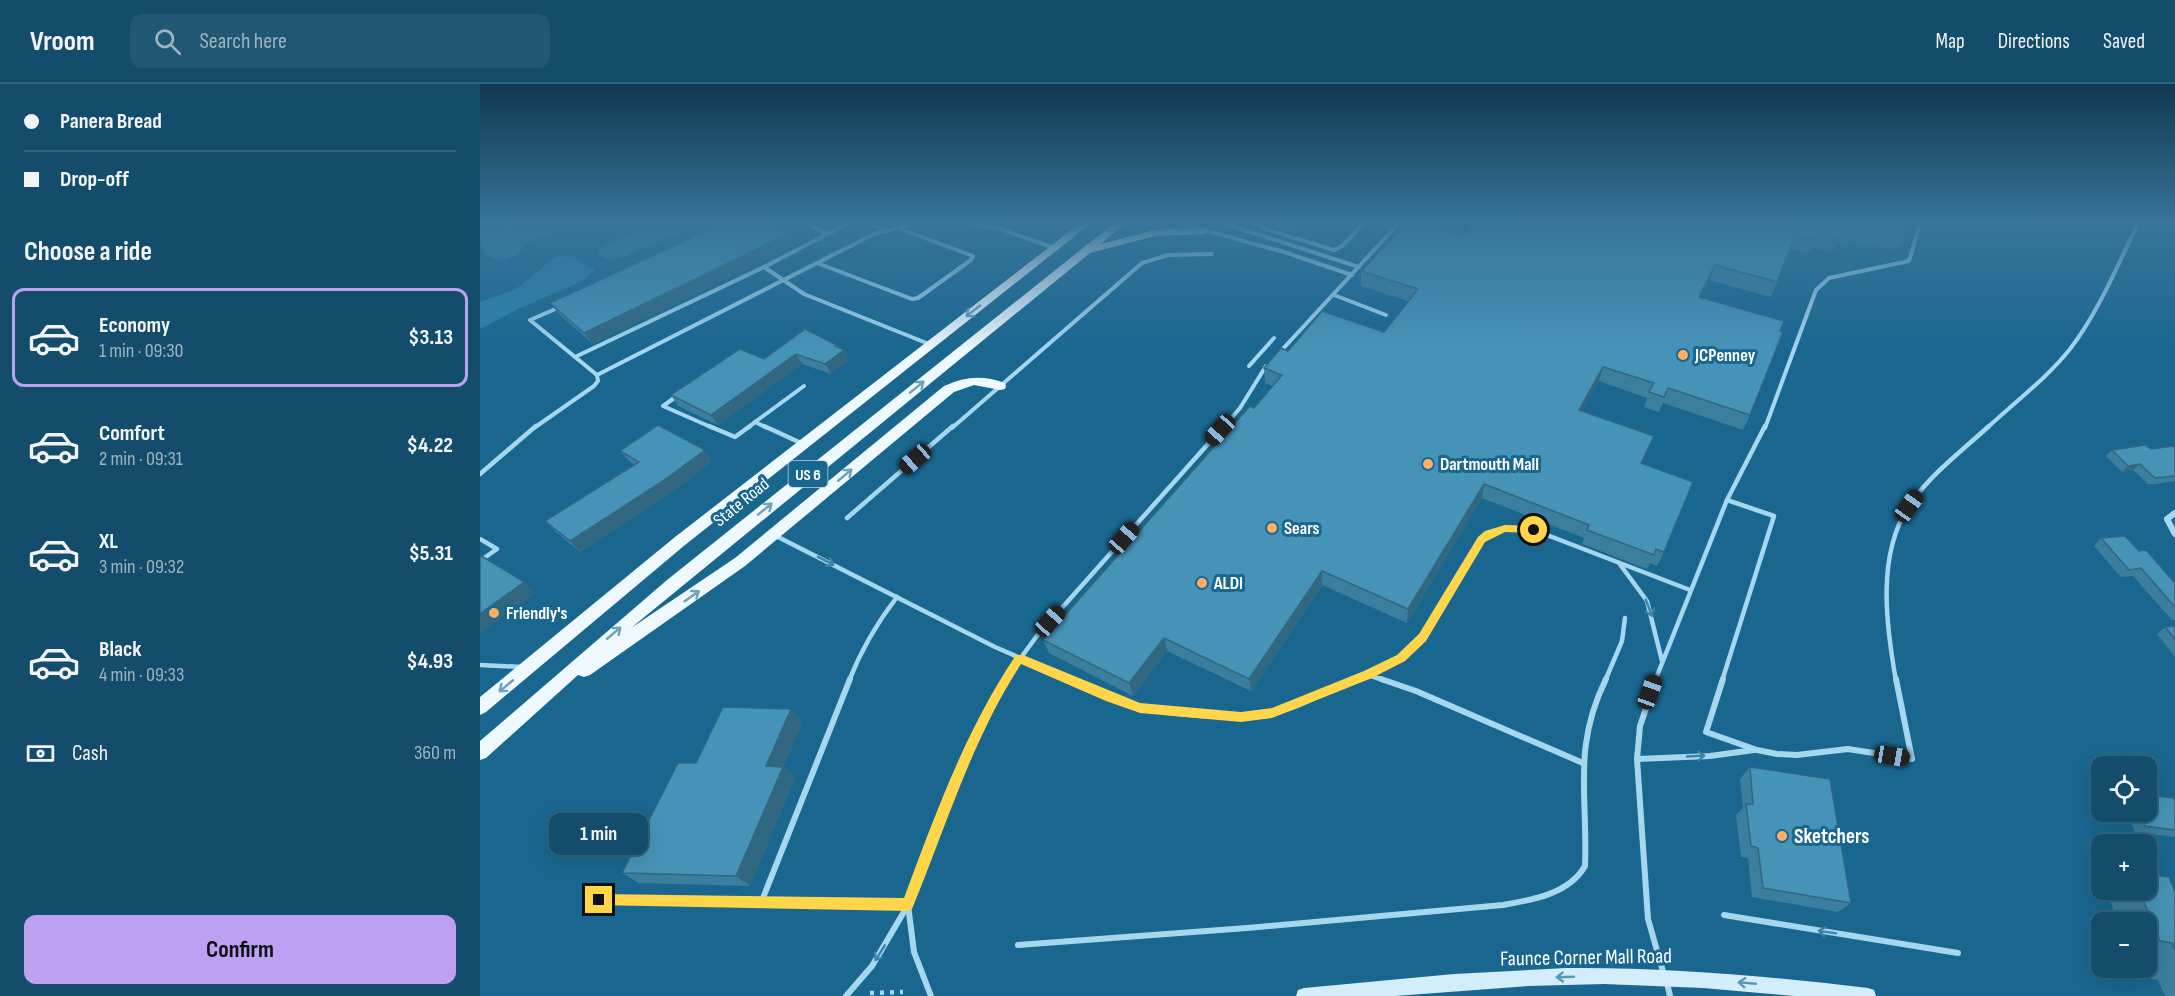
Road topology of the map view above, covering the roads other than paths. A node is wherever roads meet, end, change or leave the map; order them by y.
1 (764, 267) joint
2 (810, 267) edge
3 (826, 267) edge
4 (962, 267) edge
5 (1030, 267) edge
6 (1065, 267) edge
7 (1138, 267) edge
8 (1327, 267) edge
9 (1359, 267) edge
10 (1883, 267) edge
11 (2117, 267) edge
12 (1352, 275) junction
13 (783, 280) junction
14 (1334, 295) junction
15 (562, 306) edge
16 (1386, 315) dead end
17 (1274, 338) dead end
18 (931, 344) junction
19 (1276, 356) edge
20 (575, 357) junction
21 (1269, 363) edge
22 (1249, 366) dead end
23 (597, 375) junction
24 (804, 386) dead end
25 (1000, 386) junction
26 (681, 394) edge
27 (755, 422) junction
28 (803, 444) junction
29 (480, 474) edge
30 (1727, 500) junction
31 (2175, 513) edge
32 (847, 518) dead end
33 (2175, 534) edge
34 (774, 535) junction
35 (480, 539) edge
36 (480, 561) edge
37 (1619, 563) junction
38 (1690, 590) junction
39 (897, 597) junction
40 (1625, 618) dead end
41 (1019, 658) junction
42 (1662, 661) junction
43 (480, 665) edge
44 (529, 667) junction
45 (1368, 675) junction
46 (540, 701) junction
47 (480, 707) edge
48 (1757, 750) junction
49 (480, 752) edge
50 (1637, 759) junction
51 (1583, 763) junction
52 (599, 900) dead end
53 (761, 903) junction
54 (908, 905) junction
55 (1724, 915) dead end
56 (1018, 945) dead end
57 (1958, 953) dead end
58 (1665, 977) junction
59 (846, 996) edge
60 (931, 996) edge
61 (1304, 996) edge
62 (1670, 996) edge
63 (1868, 996) edge

1 - 13 lane
1 - 20 lane
2 - 13 lane
3 - 4 lane
5 -> 18 main road, State Road / US 6
46 -> 6 main road, State Road / US 6
7 - 25 lane
8 - 12 lane
9 - 12 lane
10 - 30 lane
11 - 48 lane
12 - 14 lane
13 - 18 lane
13 - 23 lane
14 - 16 lane
14 - 19 lane
15 - 20 lane
17 - 22 lane
18 - 28 main road, State Road / US 6
20 - 23 lane
21 - 41 lane
23 - 29 lane
24 - 27 lane
25 - 32 lane
34 -> 25 main road
26 - 27 lane
27 - 28 lane
28 - 44 main road, State Road / US 6
30 - 38 lane
30 - 48 lane
31 - 33 street
34 -> 39 lane
46 -> 34 main road
35 - 36 lane
37 - 38 lane
37 -> 42 lane
37 - 45 lane
38 - 42 lane
39 - 41 lane
39 - 53 lane
40 - 51 lane
41 - 45 lane
41 - 54 lane
42 - 50 lane
43 - 44 lane
44 -> 47 main road, State Road / US 6
45 - 51 lane
46 - 49 main road, State Road / US 6
50 -> 48 lane
50 - 58 lane
51 - 56 lane
52 - 53 lane
53 - 54 lane
54 -> 59 lane
54 - 60 lane
57 -> 55 lane
58 -> 61 main road, Faunce Corner Mall Road
58 - 62 lane
63 -> 58 main road, Faunce Corner Mall Road

